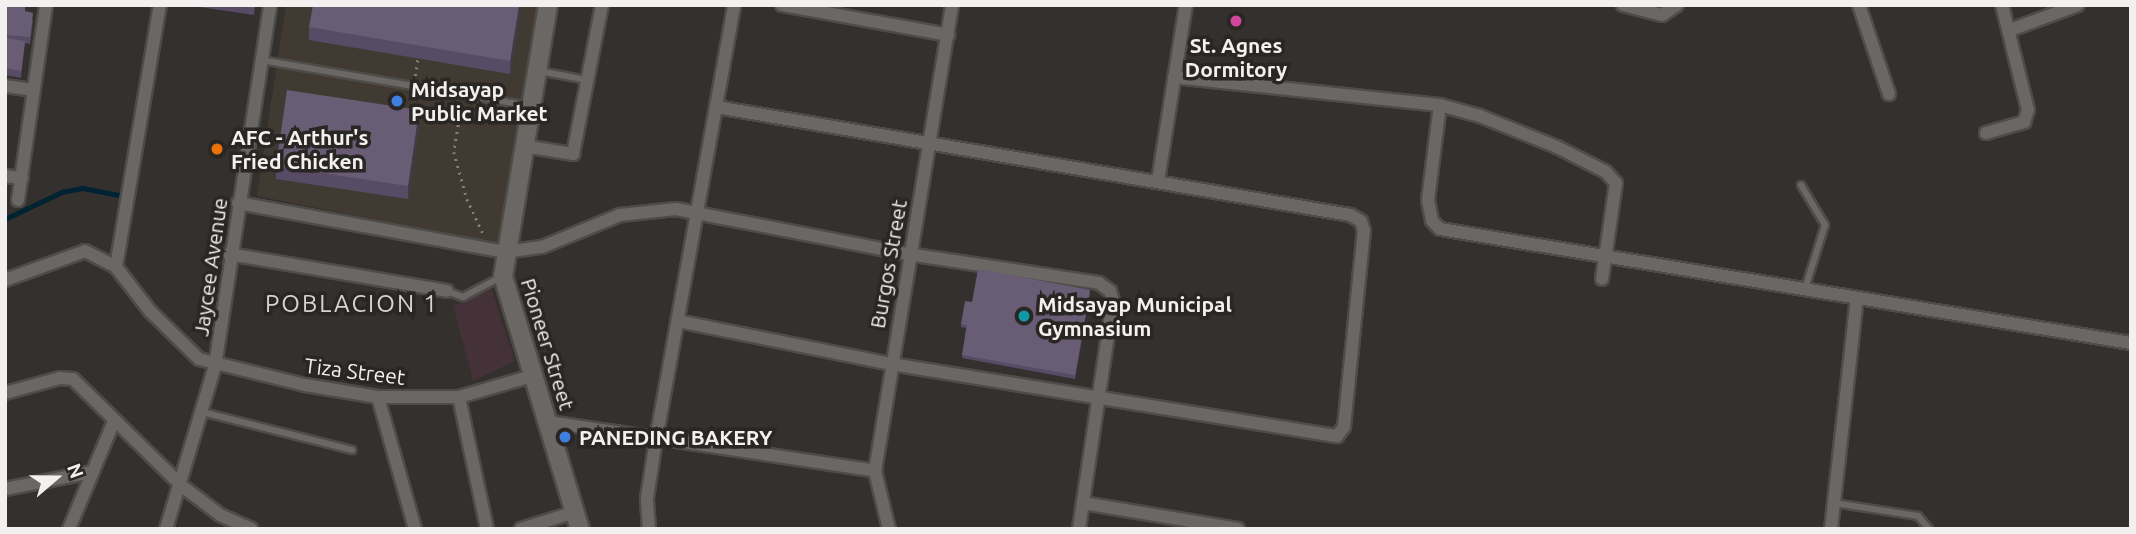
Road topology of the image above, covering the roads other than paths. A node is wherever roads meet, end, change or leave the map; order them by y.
1 (46, 5) edge
2 (160, 5) edge
3 (270, 5) edge
4 (548, 5) edge
5 (602, 5) edge
6 (734, 5) edge
7 (782, 5) edge
8 (952, 5) edge
9 (1186, 5) edge
10 (1623, 5) edge
11 (1677, 5) edge
12 (1859, 5) edge
13 (2001, 5) edge
14 (2078, 5) edge
15 (2010, 30) junction
16 (947, 35) junction
17 (261, 60) junction
18 (538, 71) junction
19 (1174, 77) junction
20 (589, 80) junction
21 (5, 86) edge
22 (33, 90) junction
23 (1889, 94) dead end
24 (1440, 105) junction
25 (531, 106) junction
26 (716, 107) junction
27 (1986, 133) dead end
28 (929, 144) junction
29 (524, 146) junction
30 (5, 176) edge
31 (22, 178) junction
32 (1158, 181) junction
33 (1801, 185) dead end
34 (18, 200) dead end
35 (238, 203) junction
36 (697, 212) junction
37 (497, 251) junction
38 (229, 254) junction
39 (908, 254) junction
40 (1606, 256) junction
41 (116, 267) junction
42 (503, 276) junction
43 (1602, 279) dead end
44 (5, 280) edge
45 (1805, 289) junction
46 (447, 291) joint
47 (1857, 298) junction
48 (678, 321) junction
49 (2131, 343) edge
50 (891, 364) junction
51 (215, 366) junction
52 (532, 376) junction
53 (5, 393) edge
54 (378, 397) junction
55 (459, 397) junction
56 (1098, 397) junction
57 (202, 412) junction
58 (114, 421) junction
59 (549, 422) junction
60 (656, 440) junction
61 (352, 450) dead end
62 (875, 471) junction
63 (92, 472) junction
64 (182, 486) junction
65 (5, 489) edge
66 (1832, 502) junction
67 (1083, 503) junction
68 (577, 520) edge
69 (69, 529) edge
70 (166, 529) edge
71 (251, 529) edge
72 (415, 529) edge
73 (487, 529) edge
74 (521, 529) edge
75 (649, 529) edge
76 (889, 529) edge
77 (1079, 529) edge
78 (1238, 529) edge
79 (1831, 529) edge
80 (1929, 529) edge

1 - 22 street
2 - 41 street
3 - 17 street, Jaycee Avenue
4 - 18 main road, Pioneer Street
5 - 20 street
6 - 26 street
7 - 16 street
8 - 16 street, Burgos Street
9 - 19 street
10 - 11 street
12 - 23 street
13 - 15 street
14 - 15 street
15 - 27 street
16 - 28 street, Burgos Street
17 - 25 lane
17 - 35 street, Jaycee Avenue
18 - 20 lane
18 - 25 main road, Pioneer Street
19 - 24 street
19 - 32 street
20 - 29 street
21 - 22 street
22 - 31 street
24 - 40 street
24 - 40 street
25 - 29 main road, Pioneer Street
26 - 28 street
26 - 36 street
28 - 32 street
28 - 39 street, Burgos Street
29 - 37 main road, Pioneer Street
30 - 31 street
31 - 34 street
32 - 56 street
33 - 45 lane
35 - 37 street
35 - 38 street, Jaycee Avenue
36 - 37 street
36 - 39 street
36 - 48 street
37 - 42 main road, Pioneer Street
38 - 46 street
38 - 51 street, Jaycee Avenue
39 - 50 street, Burgos Street
39 - 56 street
40 - 43 street
40 - 45 street
41 - 44 street
41 - 51 street
42 - 46 lane
42 - 52 main road, Pioneer Street
45 - 47 street
47 - 49 street
47 - 66 street
48 - 50 street
48 - 60 street
50 - 56 street
50 - 62 street, Burgos Street
51 - 54 street, Tiza Street
51 - 57 street, Jaycee Avenue
52 - 55 street, Tiza Street
52 - 59 main road, Pioneer Street
53 - 58 street
54 - 55 street, Tiza Street
54 - 72 street
55 - 73 street
56 - 67 street
57 - 61 lane
57 - 64 street, Jaycee Avenue
58 - 63 street
58 - 64 street
59 - 60 street
59 - 68 main road, Pioneer Street
60 - 62 street
60 - 75 street
62 - 76 street, Burgos Street
63 - 65 street
63 - 69 street
64 - 70 street, Jaycee Avenue
64 - 71 street
66 - 79 street
66 - 80 lane
67 - 77 street
67 - 78 street
68 - 74 street

